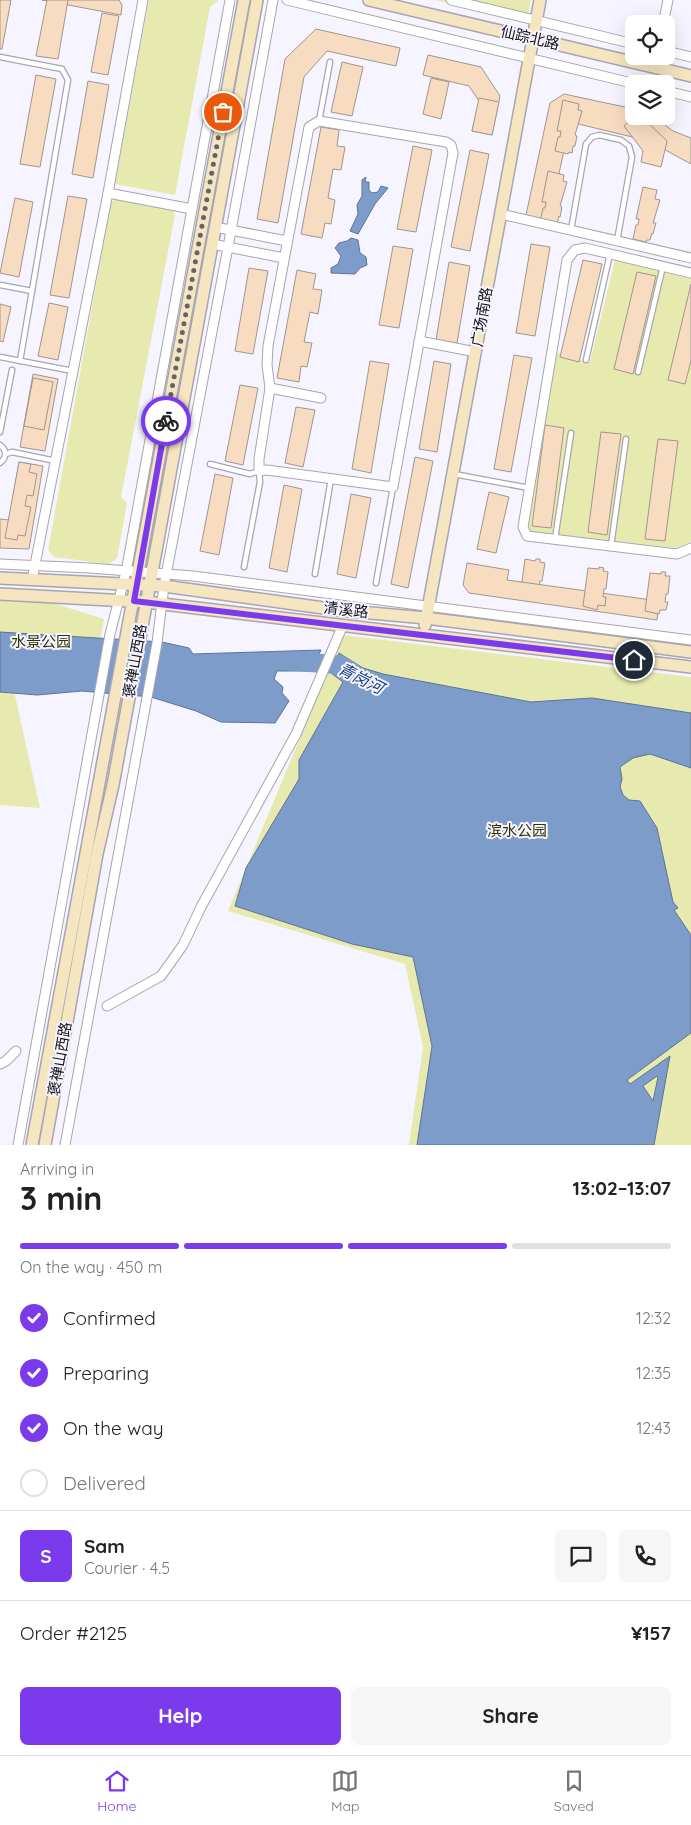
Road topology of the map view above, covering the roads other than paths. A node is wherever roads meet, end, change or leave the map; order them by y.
1 (143, 0) edge
2 (230, 0) edge
3 (244, 0) edge
4 (257, 0) edge
5 (272, 0) edge
6 (288, 0) edge
7 (369, 0) edge
8 (451, 0) edge
9 (540, 0) edge
10 (667, 0) edge
11 (665, 15) edge
12 (537, 20) junction
13 (533, 39) junction
14 (625, 42) edge
15 (675, 53) edge
16 (0, 57) edge
17 (691, 57) edge
18 (530, 58) junction
19 (330, 62) dead end
20 (691, 76) edge
21 (625, 81) edge
22 (675, 93) edge
23 (691, 97) edge
24 (319, 121) junction
25 (108, 193) junction
26 (192, 209) junction
27 (501, 214) junction
28 (215, 227) junction
29 (231, 230) junction
30 (571, 231) junction
31 (287, 241) junction
32 (617, 242) junction
33 (212, 244) junction
34 (228, 247) junction
35 (610, 254) junction
36 (284, 258) junction
37 (691, 258) edge
38 (664, 266) junction
39 (691, 273) edge
40 (0, 285) edge
41 (32, 291) junction
42 (419, 340) junction
43 (476, 352) junction
44 (0, 357) edge
45 (586, 360) dead end
46 (20, 361) junction
47 (12, 370) dead end
48 (73, 371) junction
49 (638, 372) dead end
50 (270, 388) junction
51 (321, 398) dead end
52 (0, 432) edge
53 (571, 433) dead end
54 (626, 439) dead end
55 (0, 445) edge
56 (6, 454) junction
57 (56, 461) junction
58 (0, 463) edge
59 (210, 464) dead end
60 (259, 471) junction
61 (453, 474) junction
62 (331, 479) junction
63 (393, 487) junction
64 (530, 488) junction
65 (555, 539) junction
66 (612, 546) junction
67 (691, 548) edge
68 (0, 564) edge
69 (35, 566) junction
70 (244, 567) dead end
71 (315, 574) dead end
72 (124, 577) junction
73 (0, 578) edge
74 (138, 578) junction
75 (151, 579) junction
76 (32, 580) junction
77 (165, 580) junction
78 (376, 584) dead end
79 (0, 594) edge
80 (119, 600) junction
81 (134, 601) junction
82 (146, 602) junction
83 (162, 604) junction
84 (428, 606) junction
85 (426, 618) junction
86 (343, 624) junction
87 (423, 634) junction
88 (691, 640) edge
89 (691, 652) edge
90 (691, 667) edge
91 (107, 1006) dead end
92 (16, 1051) dead end
93 (0, 1064) edge
94 (18, 1145) edge
95 (32, 1145) edge
96 (45, 1145) edge
97 (64, 1145) edge

1 - 25 street
2 - 26 street
3 - 74 main road, 褒禅山西路
4 - 28 main road, 褒禅山西路
5 - 29 street
6 - 18 street
7 - 13 main road, 仙踪北路
8 - 12 street
9 - 12 main road, 广场南路
10 - 11 street
12 - 13 main road, 广场南路
12 - 14 street
13 - 18 main road, 广场南路
13 - 20 main road, 仙踪北路
15 - 17 street
16 - 41 lane
18 - 21 street
18 - 27 main road, 广场南路
19 - 24 lane
22 - 23 street
24 - 31 street
24 - 42 street
25 - 26 street
25 - 48 street
26 - 72 street
27 - 30 street
27 - 43 main road, 广场南路
28 - 29 street
28 - 33 main road, 褒禅山西路
29 - 31 street
29 - 34 street
30 - 32 street
30 - 32 lane
31 - 36 street
32 - 37 street
33 - 34 street
33 - 75 main road, 褒禅山西路
34 - 36 street
34 - 77 street
35 - 38 street
35 - 45 lane
35 - 64 street
36 - 50 street
38 - 39 street
38 - 49 lane
40 - 41 lane
41 - 46 lane
42 - 43 street
42 - 63 street
43 - 61 main road, 广场南路
44 - 46 lane
46 - 48 lane
47 - 52 lane
48 - 57 street
50 - 51 street
50 - 60 street
53 - 65 lane
54 - 66 lane
55 - 56 lane
56 - 57 lane
56 - 58 lane
57 - 69 street
59 - 60 lane
60 - 62 street
60 - 70 lane
61 - 64 lane
61 - 84 main road, 广场南路
62 - 63 street
62 - 71 lane
63 - 78 lane
64 - 65 street
65 - 66 street
66 - 67 street
68 - 69 street
69 - 72 street
69 - 76 street
72 - 74 main road, 清溪路
72 - 76 main road, 清溪路
72 - 80 street
73 - 76 main road, 清溪路
74 - 75 main road, 清溪路
74 - 81 main road, 褒禅山西路
75 - 77 main road, 清溪路
75 - 82 main road, 褒禅山西路
77 - 83 street
77 - 84 street
77 - 85 main road, 清溪路
79 - 80 main road, 清溪路
80 - 81 main road, 清溪路
80 - 94 street
81 - 82 main road, 清溪路
81 - 95 main road, 褒禅山西路
82 - 83 main road, 清溪路
82 - 96 main road, 褒禅山西路
83 - 86 main road, 清溪路
83 - 97 street
84 - 85 main road, 广场南路
84 - 88 street
85 - 87 main road, 广场南路
85 - 89 main road, 清溪路
86 - 87 main road, 清溪路
86 - 91 street
87 - 90 main road, 清溪路
92 - 93 street

